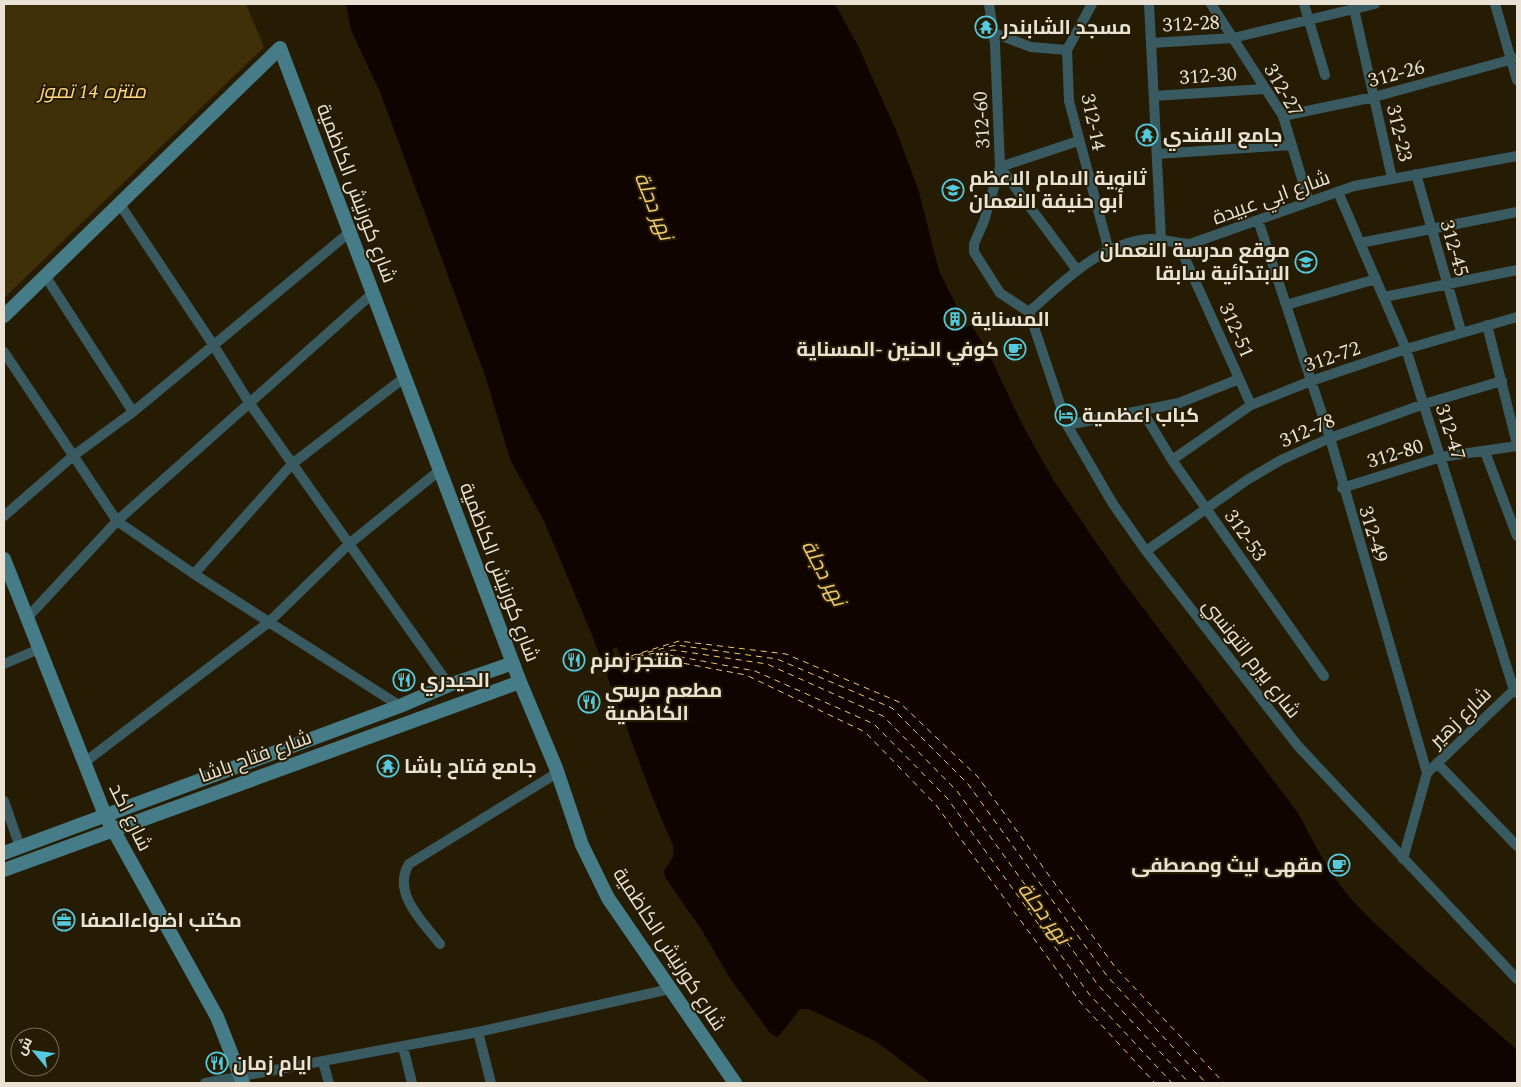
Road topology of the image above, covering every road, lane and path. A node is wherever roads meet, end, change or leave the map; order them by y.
1 (989, 4) edge
2 (1092, 4) edge
3 (1149, 4) edge
4 (1210, 4) edge
5 (1304, 4) edge
6 (1376, 4) edge
7 (1495, 4) edge
8 (1354, 9) junction
9 (1308, 20) junction
10 (994, 33) junction
11 (1233, 38) junction
12 (1151, 42) junction
13 (1067, 50) junction
14 (1514, 59) edge
15 (1325, 75) dead end
16 (1517, 80) edge
17 (1264, 89) junction
18 (1154, 96) junction
19 (1374, 97) junction
20 (1283, 116) junction
21 (1078, 141) junction
22 (1292, 145) junction
23 (1157, 154) junction
24 (1517, 156) edge
25 (1000, 166) junction
26 (1416, 174) junction
27 (1392, 178) junction
28 (1338, 192) junction
29 (1309, 202) junction
30 (119, 203) junction
31 (1517, 212) edge
32 (1258, 220) junction
33 (1432, 230) junction
34 (350, 232) junction
35 (1161, 239) junction
36 (1178, 243) junction
37 (1360, 243) junction
38 (1109, 251) junction
39 (1076, 270) junction
40 (1517, 270) edge
41 (46, 277) junction
42 (1376, 279) junction
43 (1448, 285) junction
44 (373, 294) junction
45 (1384, 298) junction
46 (1286, 304) junction
47 (1029, 312) junction
48 (4, 316) edge
49 (1517, 317) edge
50 (1487, 324) junction
51 (1461, 331) junction
52 (214, 346) junction
53 (1406, 349) junction
54 (4, 352) edge
55 (405, 376) junction
56 (1239, 379) junction
57 (1311, 381) junction
58 (1502, 381) junction
59 (250, 404) junction
60 (1424, 404) junction
61 (1252, 405) junction
62 (133, 412) junction
63 (1143, 412) junction
64 (1067, 425) junction
65 (1330, 438) junction
66 (1517, 445) edge
67 (1485, 452) junction
68 (74, 456) junction
69 (1441, 457) junction
70 (1172, 460) junction
71 (292, 464) junction
72 (440, 470) junction
73 (1342, 488) junction
74 (1207, 510) junction
75 (4, 516) edge
76 (117, 521) junction
77 (1517, 536) edge
78 (349, 544) junction
79 (1146, 551) junction
80 (4, 559) edge
81 (194, 574) junction
82 (27, 618) junction
83 (269, 622) junction
84 (39, 649) junction
85 (513, 663) junction
86 (4, 664) edge
87 (1324, 676) dead end
88 (520, 682) junction
89 (449, 685) junction
90 (1516, 690) edge
91 (400, 706) junction
92 (85, 762) junction
93 (1437, 764) junction
94 (557, 773) junction
95 (1427, 773) junction
96 (4, 801) edge
97 (105, 815) junction
98 (112, 830) junction
99 (1517, 846) edge
100 (20, 847) junction
101 (4, 853) edge
102 (1403, 859) junction
103 (4, 870) edge
104 (440, 944) dead end
105 (1516, 975) edge
106 (670, 988) junction
107 (478, 1032) junction
108 (403, 1047) junction
109 (323, 1062) junction
110 (242, 1081) edge
111 (206, 1083) edge
112 (329, 1083) edge
113 (412, 1083) edge
114 (491, 1083) edge
115 (735, 1083) edge

1 - 10 street, 312-60
2 - 13 street
3 - 12 street
4 - 11 street, 312-27
5 - 9 street
6 - 8 street, 312-28
7 - 14 street
8 - 9 street, 312-28
8 - 19 street, 312-23
9 - 11 street, 312-28
9 - 15 street
10 - 13 street
10 - 25 street, 312-60
11 - 12 street, 312-28
11 - 17 street, 312-27
12 - 18 street
13 - 21 street, 312-14
14 - 16 street
14 - 19 street, 312-26
17 - 18 street, 312-30
17 - 20 street, 312-27
18 - 23 street
19 - 20 street, 312-26
19 - 27 street, 312-23
20 - 22 street, 312-27
21 - 25 street
21 - 38 street, 312-14
22 - 23 street
22 - 29 street, 312-27
23 - 35 street
24 - 26 street, شارع ابي عبيدة
25 - 39 street, 312-60
25 - 47 street
26 - 27 street, شارع ابي عبيدة
26 - 33 street, 312-45
27 - 28 street, شارع ابي عبيدة
28 - 29 street, شارع ابي عبيدة
28 - 37 street, 312-47
29 - 32 street, شارع ابي عبيدة
30 - 34 street, شارع كورنيش الكاظمية
30 - 41 street
30 - 52 street
31 - 33 street
32 - 36 street, شارع ابي عبيدة
32 - 46 street, 312-49
33 - 37 street
33 - 43 street, 312-45
34 - 44 street, شارع كورنيش الكاظمية
34 - 52 street
35 - 36 street, شارع ابي عبيدة
35 - 38 street, شارع ابي عبيدة
36 - 56 street, 312-51
37 - 42 street, 312-47
38 - 39 street, شارع ابي عبيدة
39 - 47 street, شارع ابي عبيدة
40 - 43 street
41 - 48 street
41 - 62 street
42 - 45 street, 312-47
42 - 46 street
43 - 45 street
43 - 51 street, 312-45
44 - 55 street, شارع كورنيش الكاظمية
44 - 59 street
45 - 53 street, 312-47
46 - 57 street, 312-49
47 - 64 street, شارع بيرم التونسي
49 - 50 street, 312-72
50 - 51 street, 312-72
50 - 58 street
51 - 53 street, 312-72
52 - 59 street
52 - 62 street
53 - 57 street, 312-72
53 - 60 street, 312-47
54 - 68 street
55 - 71 street
55 - 72 street, شارع كورنيش الكاظمية
56 - 61 street, 312-51
56 - 63 street
57 - 61 street, 312-72
57 - 65 street, 312-49
58 - 60 street, 312-78
58 - 66 street
59 - 71 street
59 - 76 street
60 - 65 street, 312-78
60 - 69 street, 312-47
61 - 70 street, 312-72
62 - 68 street
63 - 64 street
63 - 70 street, 312-53
64 - 79 street, شارع بيرم التونسي
65 - 73 street, 312-49
65 - 74 street, 312-78
66 - 67 street, 312-80
67 - 69 street, 312-80
67 - 77 street
68 - 75 street
68 - 76 street
69 - 73 street, 312-80
69 - 90 street, 312-47
70 - 74 street, 312-53
71 - 78 street
71 - 81 street
72 - 78 street
72 - 85 street, شارع كورنيش الكاظمية
73 - 95 street, 312-49
74 - 79 street, 312-78
74 - 87 street, 312-53
76 - 81 street
76 - 82 street
78 - 83 street
78 - 89 street
79 - 102 street, شارع بيرم التونسي
80 - 82 street, شارع اكد
81 - 83 street
82 - 84 street, شارع اكد
83 - 91 street
83 - 92 street
84 - 86 street
84 - 92 street, شارع اكد
85 - 88 street, شارع كورنيش الكاظمية
85 - 89 street, شارع فتاح باشا
88 - 94 street, شارع كورنيش الكاظمية
88 - 98 street, شارع فتاح باشا
89 - 91 street, شارع فتاح باشا
90 - 93 street, شارع زهير
91 - 97 street, شارع فتاح باشا
92 - 97 street, شارع اكد
93 - 95 street, شارع زهير
93 - 99 street
94 - 104 street
94 - 106 street, شارع كورنيش الكاظمية
95 - 102 street
96 - 100 street
97 - 98 street, شارع اكد
97 - 100 street, شارع فتاح باشا
98 - 103 street, شارع فتاح باشا
98 - 110 street, شارع اكد
100 - 101 street, شارع فتاح باشا
102 - 105 street, شارع بيرم التونسي
106 - 107 street
106 - 115 street, شارع كورنيش الكاظمية
107 - 108 street
107 - 114 street
108 - 109 street
108 - 113 street
109 - 110 street
109 - 112 street
110 - 111 street

